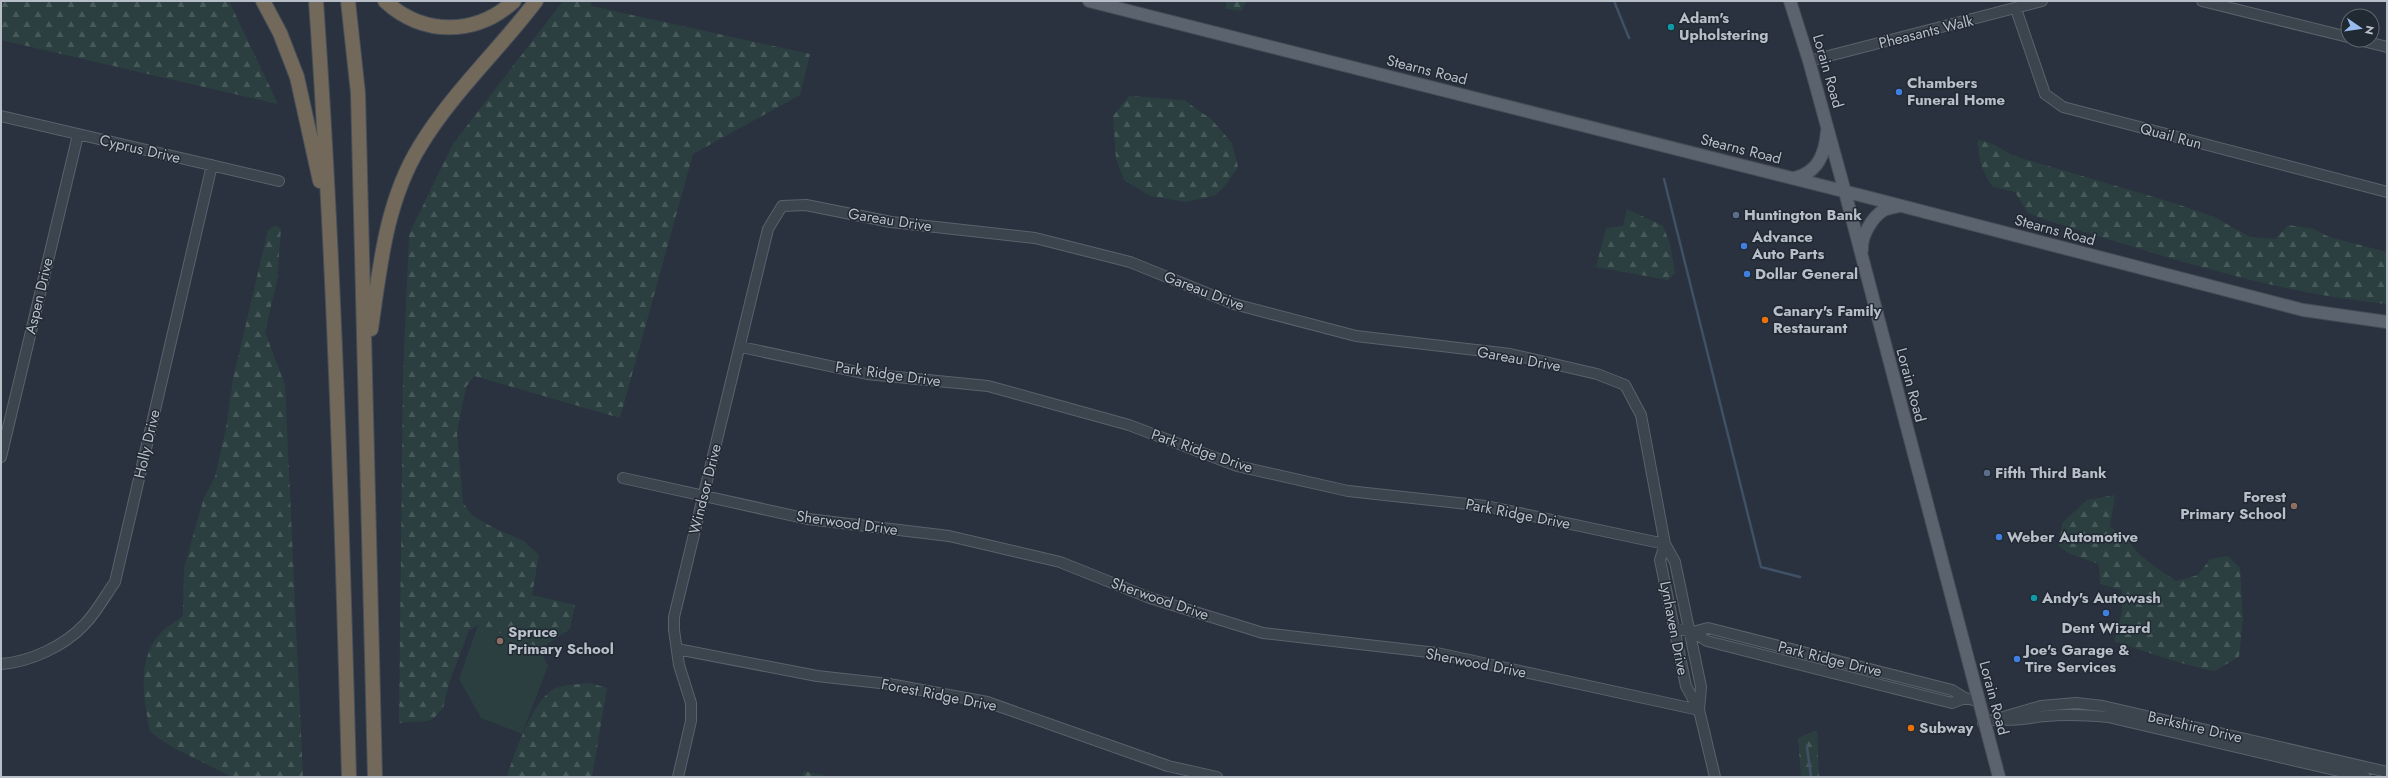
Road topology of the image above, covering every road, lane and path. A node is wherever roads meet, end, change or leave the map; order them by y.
1 (263, 1) edge
2 (316, 1) edge
3 (348, 1) edge
4 (385, 1) edge
5 (514, 1) edge
6 (536, 1) edge
7 (1089, 1) edge
8 (1790, 1) edge
9 (2042, 1) edge
10 (2202, 1) edge
11 (2016, 9) junction
12 (2340, 35) edge
13 (1809, 61) junction
14 (1, 116) edge
15 (1827, 126) junction
16 (78, 135) junction
17 (212, 165) junction
18 (1793, 179) junction
19 (278, 181) dead end
20 (1845, 192) junction
21 (2387, 192) edge
22 (782, 206) joint
23 (1899, 206) junction
24 (330, 232) junction
25 (1862, 257) junction
26 (2387, 322) edge
27 (741, 347) junction
28 (365, 377) junction
29 (1625, 385) joint
30 (1, 456) edge
31 (623, 478) dead end
32 (702, 496) junction
33 (1665, 544) junction
34 (1674, 628) junction
35 (1691, 632) junction
36 (677, 649) junction
37 (1, 666) edge
38 (1977, 701) junction
39 (1700, 710) junction
40 (1983, 723) junction
41 (2305, 758) junction
42 (2387, 772) edge
43 (349, 777) edge
44 (375, 777) edge
45 (678, 777) edge
46 (1217, 777) edge
47 (1715, 777) edge
48 (1999, 777) edge
49 (2365, 777) edge

1 - 24 highway
2 - 24 highway
3 - 28 highway
4 - 5 highway
6 - 28 highway
7 - 18 main road, Stearns Road
8 - 13 main road, Lorain Road
9 - 11 street, Pheasants Walk
10 - 12 street
11 - 13 street, Pheasants Walk
11 - 21 street, Quail Run
13 - 15 main road, Lorain Road
14 - 16 street, Cyprus Drive
15 - 18 main road
15 - 20 main road, Lorain Road
16 - 17 street, Cyprus Drive
16 - 30 street, Aspen Drive
17 - 19 street, Cyprus Drive
17 - 37 street, Holly Drive
18 - 20 main road, Stearns Road
20 - 23 main road, Stearns Road
20 - 25 main road, Lorain Road
22 - 27 street, Windsor Drive
22 - 29 street, Gareau Drive
23 - 25 main road
23 - 26 main road, Stearns Road
24 - 43 highway
25 - 38 main road, Lorain Road
27 - 32 street, Windsor Drive
27 - 33 street, Park Ridge Drive
28 - 44 highway
29 - 33 street, Lynhaven Drive
31 - 32 street, Sherwood Drive
32 - 36 street, Windsor Drive
32 - 39 street, Sherwood Drive
33 - 34 street, Lynhaven Drive
33 - 35 street, Lynhaven Drive
34 - 35 street, Park Ridge Drive
34 - 39 street, Lynhaven Drive
35 - 38 street, Park Ridge Drive
35 - 39 street, Lynhaven Drive
36 - 45 street, Windsor Drive
36 - 46 street, Forest Ridge Drive
38 - 40 main road, Lorain Road
39 - 47 street, Lynhaven Drive
40 - 41 street, Berkshire Drive
40 - 48 main road, Lorain Road
41 - 42 street, Berkshire Drive
41 - 49 street, Berkshire Drive

